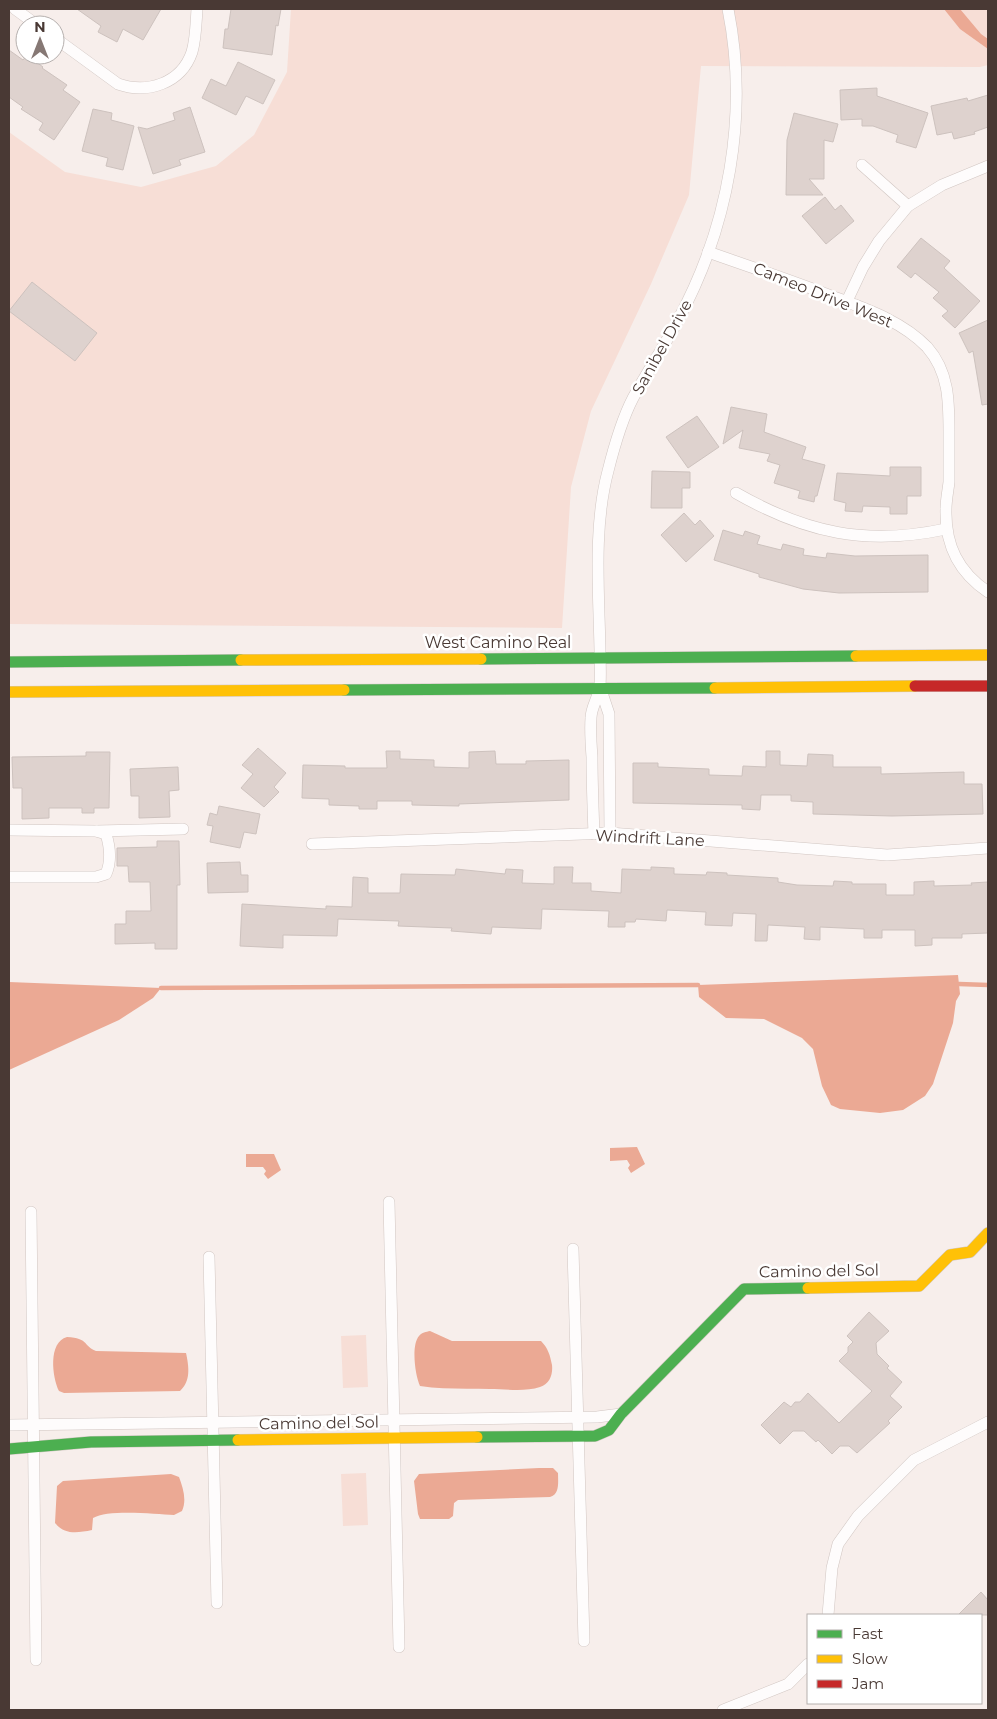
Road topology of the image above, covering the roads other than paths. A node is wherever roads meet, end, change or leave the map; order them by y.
1 (197, 9) edge
2 (728, 9) edge
3 (65, 45) edge
4 (862, 165) dead end
5 (988, 166) edge
6 (908, 206) junction
7 (708, 252) junction
8 (847, 302) junction
9 (736, 493) dead end
10 (946, 529) junction
11 (988, 592) edge
12 (988, 655) edge
13 (600, 658) junction
14 (9, 662) edge
15 (988, 686) edge
16 (600, 687) junction
17 (9, 692) edge
18 (183, 829) dead end
19 (9, 830) edge
20 (96, 831) junction
21 (610, 833) junction
22 (594, 834) junction
23 (312, 844) dead end
24 (988, 848) edge
25 (9, 877) edge
26 (389, 1202) dead end
27 (31, 1212) dead end
28 (988, 1233) edge
29 (573, 1249) dead end
30 (209, 1257) dead end
31 (621, 1414) junction
32 (577, 1417) junction
33 (394, 1420) junction
34 (988, 1422) edge
35 (213, 1423) junction
36 (9, 1425) edge
37 (33, 1425) junction
38 (578, 1436) junction
39 (395, 1438) junction
40 (213, 1441) junction
41 (34, 1448) junction
42 (9, 1449) edge
43 (217, 1602) dead end
44 (828, 1614) edge
45 (584, 1641) dead end
46 (399, 1647) dead end
47 (36, 1660) dead end
48 (807, 1665) edge
49 (723, 1710) edge

1 - 3 street
2 - 7 street, Sanibel Drive
4 - 6 street
5 - 6 street
6 - 8 street
7 - 8 street, Cameo Drive West
7 - 13 street, Sanibel Drive
8 - 10 street, Cameo Drive West
9 - 10 street
10 - 11 street, Cameo Drive West
12 - 13 street, West Camino Real
13 - 14 street, West Camino Real
13 - 16 street, Sanibel Drive
15 - 16 street
16 - 17 street
16 - 21 street, Sanibel Drive
16 - 22 street, Sanibel Drive
18 - 20 street
19 - 20 street
20 - 25 street
21 - 22 street, Windrift Lane
21 - 24 street, Windrift Lane
22 - 23 street, Windrift Lane
26 - 33 street
27 - 37 street
28 - 31 street, Camino del Sol
29 - 32 street
30 - 35 street
31 - 32 street, Camino del Sol
31 - 38 street, Camino del Sol
32 - 33 street, Camino del Sol
32 - 38 street
33 - 35 street, Camino del Sol
33 - 39 street
34 - 44 street
35 - 37 street, Camino del Sol
35 - 40 street
36 - 37 street, Camino del Sol
37 - 41 street
38 - 39 street, Camino del Sol
38 - 45 street
39 - 40 street, Camino del Sol
39 - 46 street
40 - 41 street, Camino del Sol
40 - 43 street
41 - 42 street, Camino del Sol
41 - 47 street
48 - 49 street

